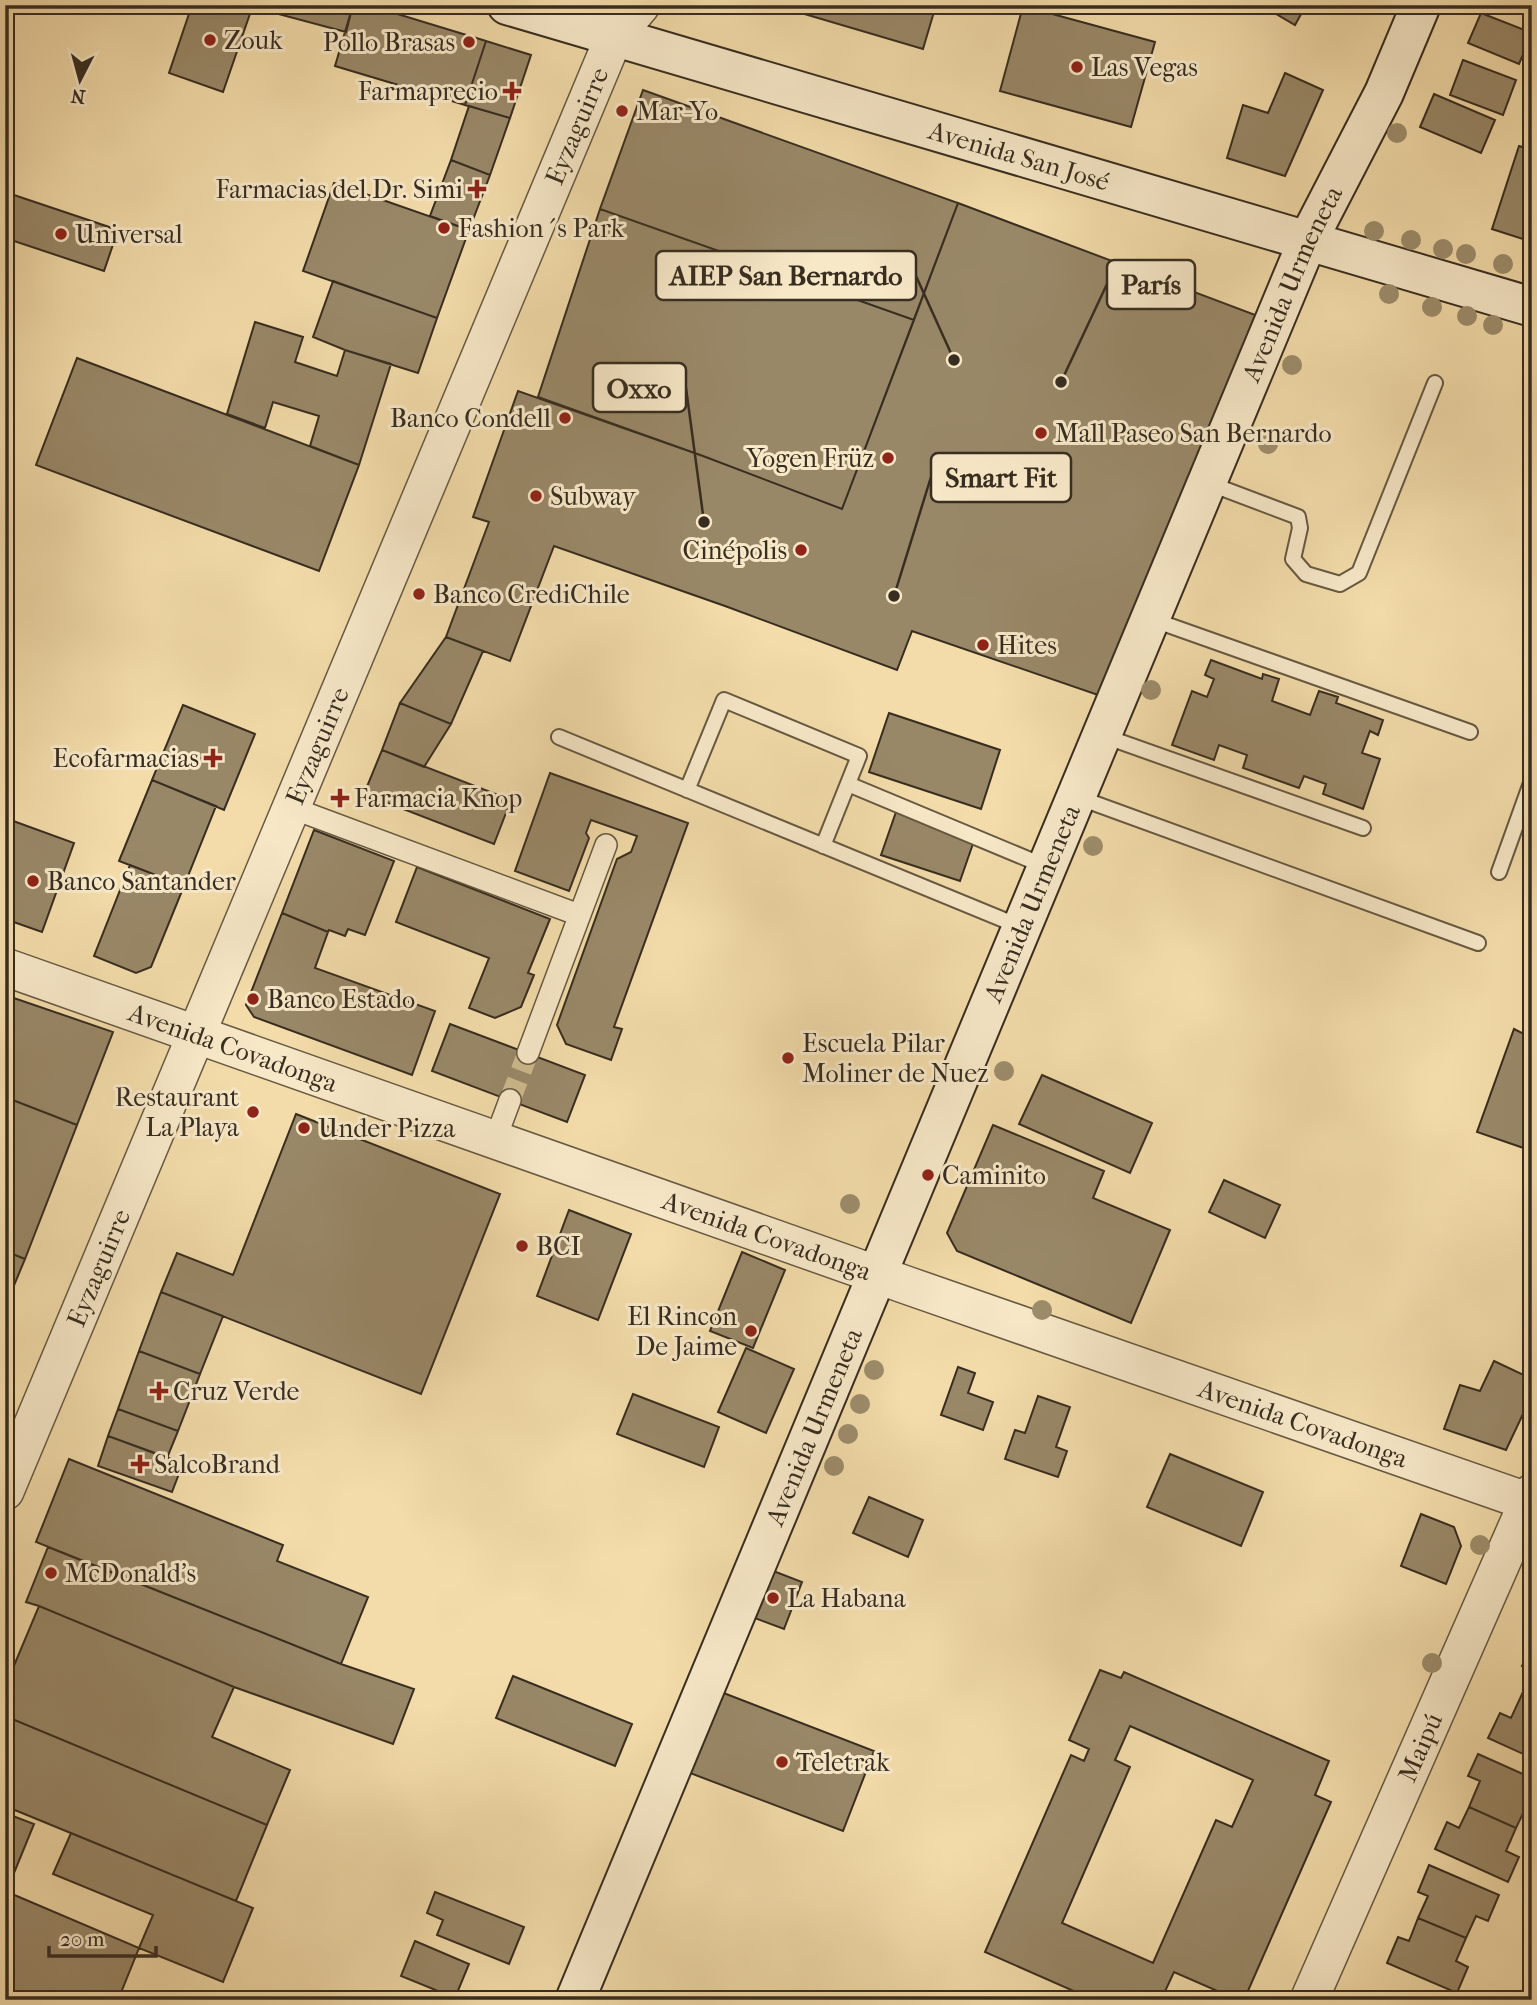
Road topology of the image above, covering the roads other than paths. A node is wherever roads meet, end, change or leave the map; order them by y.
1 (507, 5) edge
2 (641, 5) edge
3 (1421, 5) edge
4 (614, 37) junction
5 (1308, 240) junction
6 (1532, 307) edge
7 (1435, 383) dead end
8 (1207, 482) junction
9 (1150, 618) junction
10 (1470, 732) dead end
11 (1102, 735) junction
12 (559, 737) dead end
13 (1532, 779) edge
14 (848, 784) junction
15 (687, 790) junction
16 (1076, 796) junction
17 (292, 808) junction
18 (1363, 828) dead end
19 (606, 845) dead end
20 (822, 846) junction
21 (1046, 867) junction
22 (1499, 872) dead end
23 (579, 915) junction
24 (1021, 927) junction
25 (1478, 943) dead end
26 (5, 967) edge
27 (197, 1035) junction
28 (527, 1053) tunnel mouth
29 (510, 1100) tunnel mouth
30 (495, 1140) junction
31 (877, 1274) junction
32 (5, 1491) edge
33 (1531, 1499) edge
34 (575, 2000) edge
35 (1309, 2000) edge

1 - 4 main road, Avenida San José
2 - 4 street, Eyzaguirre
3 - 5 main road, Avenida Urmeneta
4 - 5 main road, Avenida San José
4 - 17 street, Eyzaguirre
5 - 6 main road, Avenida San José
5 - 8 main road, Avenida Urmeneta
7 - 8 lane
8 - 9 main road, Avenida Urmeneta
9 - 10 lane
9 - 11 main road, Avenida Urmeneta
11 - 16 main road, Avenida Urmeneta
11 - 18 lane
12 - 15 lane
13 - 22 lane
14 - 15 lane
14 - 20 lane
14 - 21 lane
15 - 20 lane
16 - 21 main road, Avenida Urmeneta
16 - 25 lane
17 - 23 street
17 - 27 street, Eyzaguirre
19 - 23 street
20 - 24 lane
21 - 24 main road, Avenida Urmeneta
23 - 28 street
24 - 31 main road, Avenida Urmeneta
26 - 27 street, Avenida Covadonga
27 - 30 street, Avenida Covadonga
27 - 32 street, Eyzaguirre
29 - 30 street
30 - 31 street, Avenida Covadonga
31 - 33 street, Avenida Covadonga
31 - 34 main road, Avenida Urmeneta
33 - 35 street, Maipú

